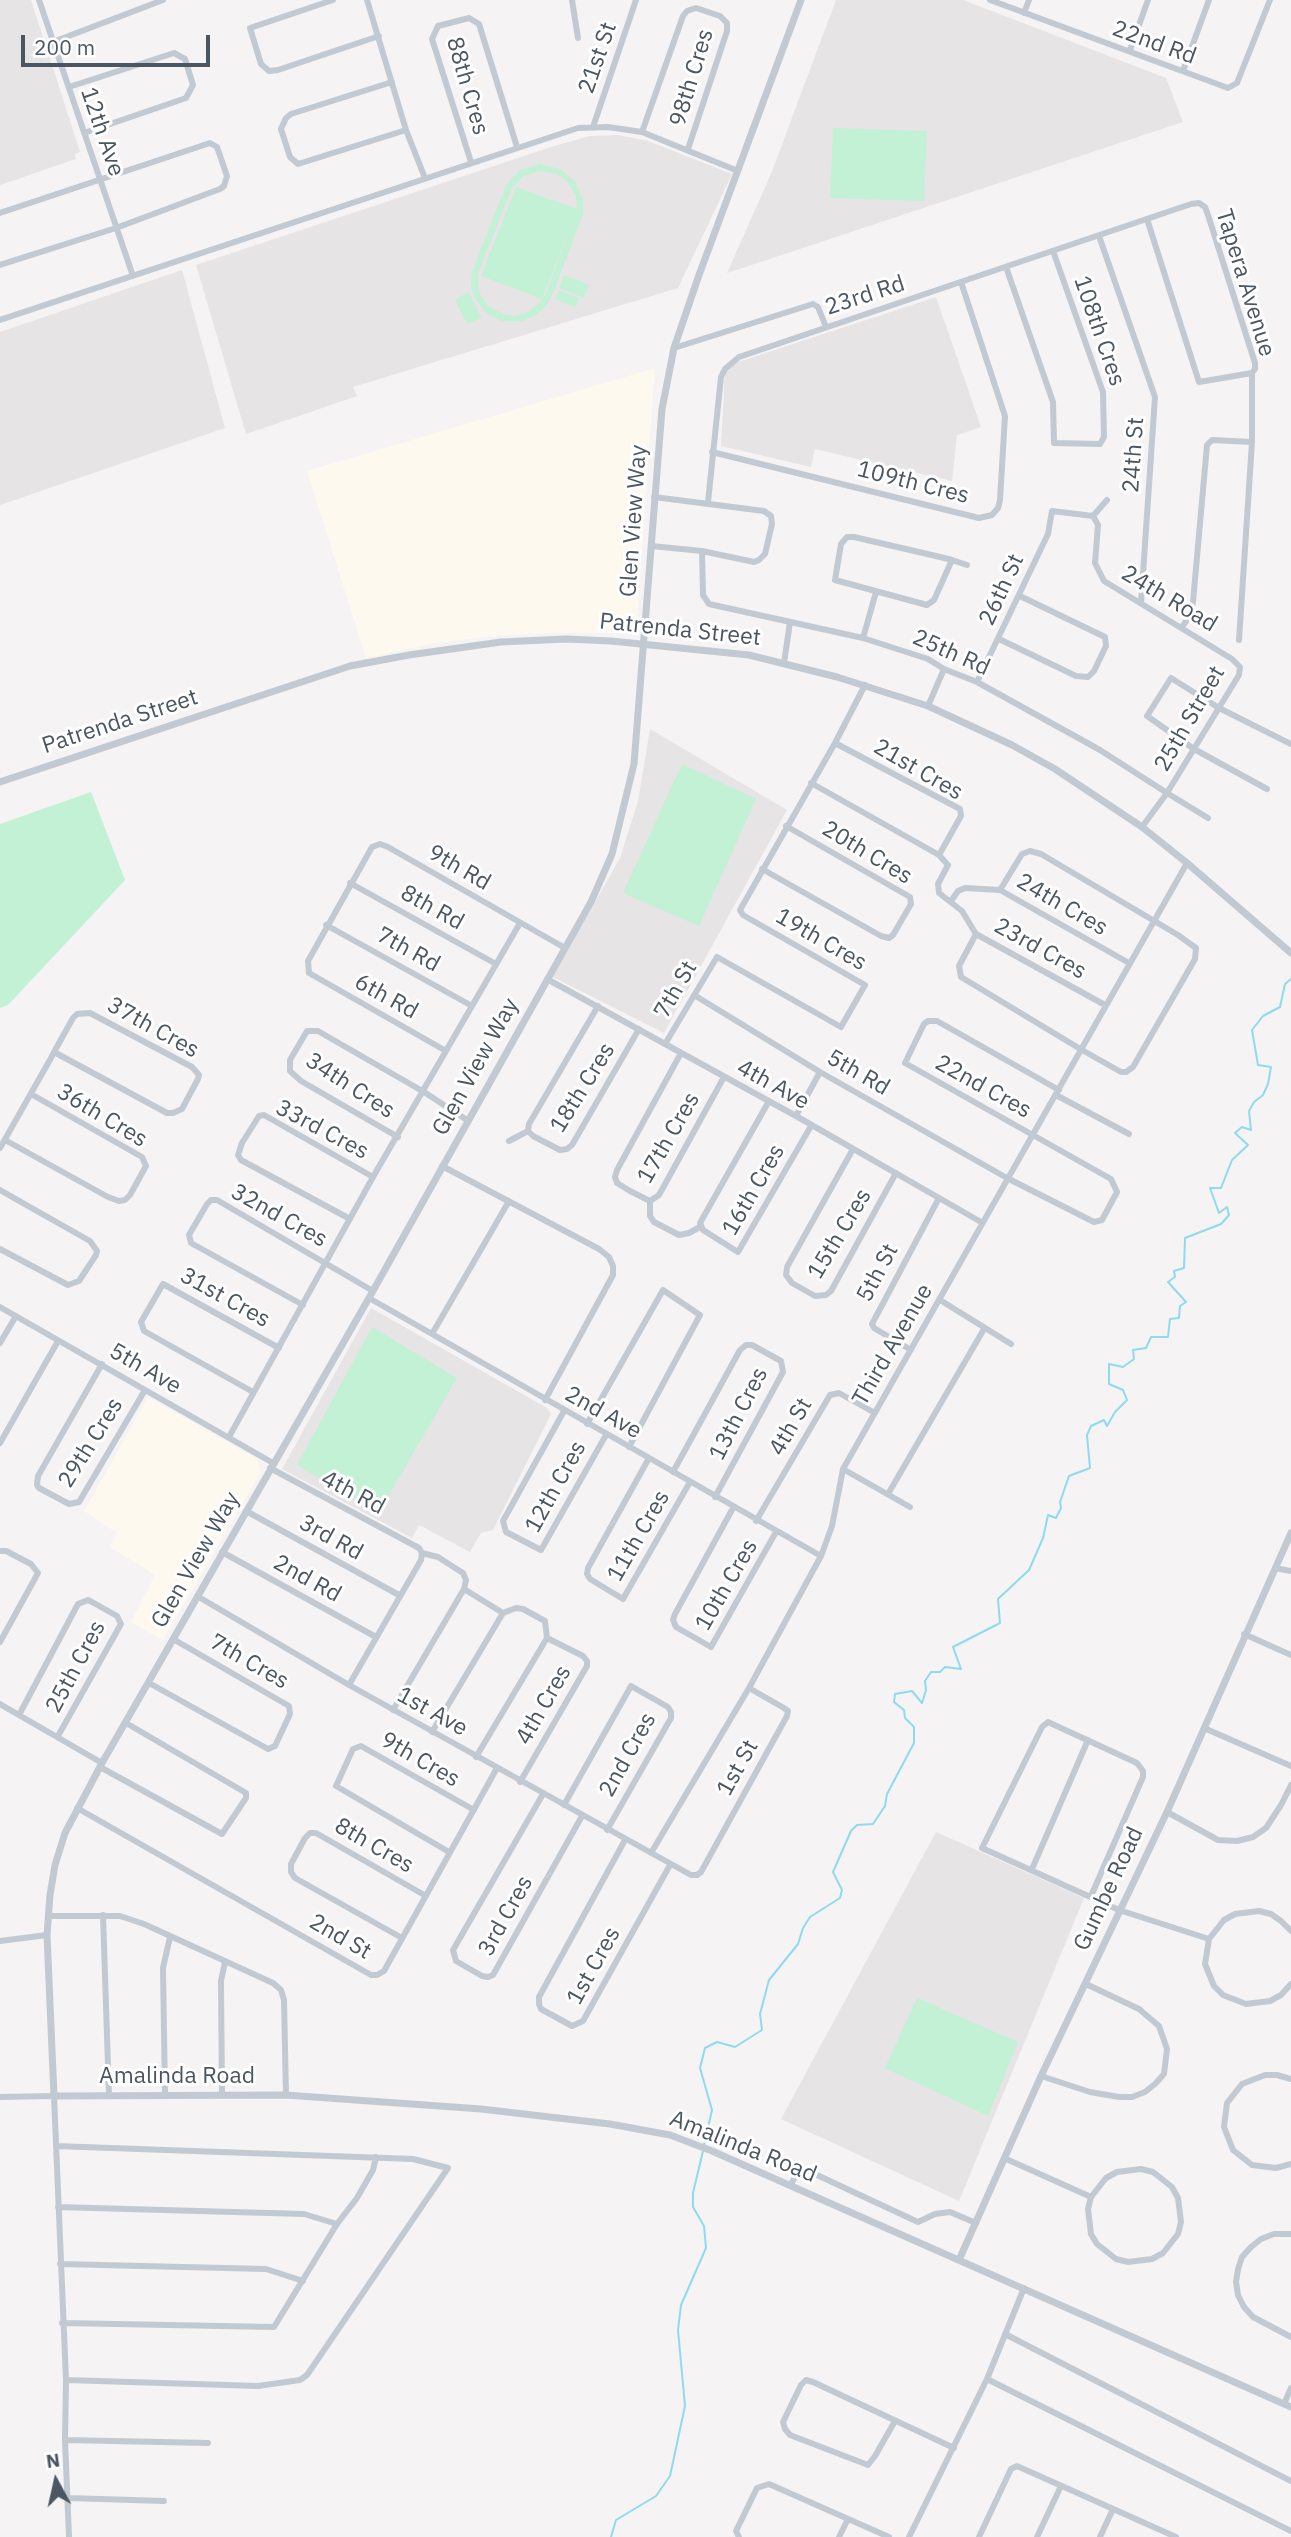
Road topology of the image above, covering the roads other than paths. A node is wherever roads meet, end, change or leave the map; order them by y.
1 (39, 0) edge
2 (163, 0) edge
3 (332, 0) edge
4 (367, 0) edge
5 (572, 0) edge
6 (636, 0) edge
7 (801, 0) edge
8 (990, 0) edge
9 (1029, 0) edge
10 (1148, 0) edge
11 (1209, 0) edge
12 (1270, 0) edge
13 (1024, 13) junction
14 (379, 36) junction
15 (578, 38) dead end
16 (52, 42) junction
17 (1130, 50) junction
18 (1183, 71) junction
19 (392, 82) junction
20 (69, 87) junction
21 (593, 127) junction
22 (407, 130) junction
23 (642, 132) junction
24 (84, 133) junction
25 (517, 147) junction
26 (688, 149) junction
27 (471, 162) junction
28 (738, 170) junction
29 (425, 177) junction
30 (100, 180) junction
31 (0, 213) edge
32 (1147, 219) junction
33 (116, 228) junction
34 (1099, 236) junction
35 (1053, 251) junction
36 (0, 265) edge
37 (1006, 267) junction
38 (133, 276) junction
39 (961, 282) junction
40 (0, 320) edge
41 (826, 327) junction
42 (674, 348) junction
43 (1252, 373) junction
44 (1252, 442) junction
45 (712, 452) junction
46 (654, 497) junction
47 (1107, 500) dead end
48 (708, 502) junction
49 (1093, 516) junction
50 (651, 546) junction
51 (702, 551) junction
52 (952, 560) junction
53 (967, 565) dead end
54 (876, 592) junction
55 (1020, 596) junction
56 (1141, 603) junction
57 (790, 622) junction
58 (1182, 627) junction
59 (863, 638) junction
60 (999, 639) junction
61 (1239, 640) dead end
62 (644, 644) junction
63 (784, 663) junction
64 (1238, 663) joint
65 (944, 669) junction
66 (977, 682) junction
67 (864, 685) junction
68 (928, 706) junction
69 (1219, 708) junction
70 (835, 743) junction
71 (1291, 744) edge
72 (1194, 749) junction
73 (0, 782) edge
74 (811, 783) junction
75 (1267, 789) dead end
76 (1167, 793) junction
77 (1208, 818) dead end
78 (786, 826) junction
79 (1142, 827) junction
80 (939, 855) junction
81 (1187, 863) junction
82 (762, 869) junction
83 (351, 883) junction
84 (1000, 890) junction
85 (951, 901) junction
86 (1154, 921) junction
87 (520, 923) junction
88 (326, 925) junction
89 (976, 934) junction
90 (565, 948) junction
91 (1291, 953) edge
92 (720, 958) joint
93 (1129, 963) junction
94 (496, 964) junction
95 (547, 979) junction
96 (694, 995) junction
97 (1105, 1005) junction
98 (472, 1006) junction
99 (598, 1006) junction
100 (639, 1030) junction
101 (665, 1044) junction
102 (1082, 1050) junction
103 (446, 1051) junction
104 (54, 1052) junction
105 (681, 1053) junction
106 (820, 1072) junction
107 (724, 1077) junction
108 (424, 1092) junction
109 (1057, 1092) junction
110 (31, 1094) junction
111 (769, 1101) junction
112 (796, 1116) junction
113 (467, 1120) junction
114 (811, 1126) junction
115 (528, 1131) junction
116 (1129, 1134) dead end
117 (1033, 1135) junction
118 (398, 1137) junction
119 (5, 1140) junction
120 (509, 1141) dead end
121 (0, 1148) edge
122 (853, 1149) junction
123 (442, 1166) junction
124 (896, 1173) junction
125 (373, 1177) junction
126 (1007, 1178) junction
127 (0, 1190) edge
128 (939, 1198) junction
129 (509, 1201) junction
130 (650, 1201) junction
131 (350, 1219) junction
132 (981, 1222) junction
133 (700, 1227) junction
134 (0, 1249) edge
135 (326, 1263) junction
136 (371, 1295) junction
137 (940, 1300) junction
138 (303, 1305) junction
139 (0, 1307) edge
140 (16, 1316) junction
141 (984, 1329) junction
142 (432, 1334) junction
143 (58, 1341) junction
144 (0, 1343) edge
145 (1011, 1344) dead end
146 (279, 1348) junction
147 (911, 1350) junction
148 (102, 1364) junction
149 (145, 1390) junction
150 (253, 1392) junction
151 (545, 1400) junction
152 (564, 1411) junction
153 (874, 1413) junction
154 (587, 1424) junction
155 (606, 1435) junction
156 (229, 1437) junction
157 (0, 1443) edge
158 (629, 1447) junction
159 (649, 1458) junction
160 (272, 1465) junction
161 (843, 1469) junction
162 (673, 1472) junction
163 (690, 1482) junction
164 (888, 1494) junction
165 (715, 1497) junction
166 (910, 1507) dead end
167 (733, 1508) junction
168 (246, 1511) junction
169 (757, 1521) junction
170 (776, 1532) junction
171 (1291, 1533) edge
172 (0, 1551) edge
173 (420, 1551) junction
174 (222, 1552) junction
175 (821, 1556) junction
176 (1275, 1568) junction
177 (1291, 1571) edge
178 (464, 1588) junction
179 (399, 1595) junction
180 (197, 1596) junction
181 (503, 1613) junction
182 (1244, 1634) junction
183 (376, 1637) junction
184 (547, 1638) junction
185 (173, 1639) junction
186 (0, 1642) edge
187 (1291, 1655) edge
188 (149, 1683) junction
189 (349, 1685) junction
190 (749, 1688) junction
191 (0, 1704) edge
192 (393, 1710) junction
193 (19, 1715) junction
194 (125, 1723) junction
195 (1204, 1728) junction
196 (432, 1732) junction
197 (58, 1736) junction
198 (1088, 1740) junction
199 (476, 1756) junction
200 (101, 1765) junction
201 (1291, 1766) edge
202 (497, 1768) junction
203 (520, 1782) junction
204 (1291, 1784) edge
205 (543, 1794) junction
206 (564, 1805) junction
207 (77, 1808) junction
208 (474, 1810) junction
209 (1167, 1812) junction
210 (582, 1816) junction
211 (607, 1830) junction
212 (625, 1840) junction
213 (449, 1852) junction
214 (651, 1853) junction
215 (670, 1865) junction
216 (1032, 1869) junction
217 (691, 1875) joint
218 (426, 1896) junction
219 (1091, 1896) junction
220 (1119, 1910) junction
221 (103, 1915) junction
222 (48, 1916) junction
223 (1291, 1931) edge
224 (47, 1935) junction
225 (170, 1937) junction
226 (402, 1938) junction
227 (1209, 1939) junction
228 (0, 1941) edge
229 (225, 1962) junction
230 (1086, 1984) junction
231 (1291, 1984) edge
232 (1041, 2076) junction
233 (1291, 2079) edge
234 (165, 2095) junction
235 (222, 2095) junction
236 (286, 2095) junction
237 (54, 2096) junction
238 (108, 2096) junction
239 (0, 2097) edge
240 (56, 2146) junction
241 (774, 2155) dead end
242 (376, 2157) junction
243 (1004, 2158) junction
244 (1291, 2164) edge
245 (800, 2168) junction
246 (790, 2186) junction
247 (1091, 2197) junction
248 (58, 2207) junction
249 (976, 2223) junction
250 (337, 2224) junction
251 (1291, 2234) edge
252 (960, 2260) junction
253 (60, 2264) junction
254 (303, 2281) junction
255 (1024, 2288) junction
256 (62, 2322) junction
257 (1005, 2334) junction
258 (1291, 2337) edge
259 (987, 2379) junction
260 (66, 2380) junction
261 (1291, 2388) edge
262 (1288, 2405) edge
263 (895, 2421) junction
264 (65, 2440) junction
265 (208, 2444) dead end
266 (954, 2448) junction
267 (1291, 2481) edge
268 (1061, 2486) junction
269 (68, 2498) junction
270 (164, 2501) dead end
271 (1113, 2509) junction
272 (848, 2519) junction
273 (1290, 2534) edge
274 (1166, 2535) edge
275 (69, 2537) edge
276 (739, 2537) edge
277 (839, 2537) edge
278 (888, 2537) edge
279 (909, 2537) edge
280 (979, 2537) edge
281 (1037, 2537) edge
282 (1100, 2537) edge
283 (1176, 2537) edge

1 - 16 street, 12th Ave
2 - 16 street
3 - 14 street
4 - 14 street
5 - 15 street
6 - 21 street, 21st St
7 - 28 street, Glen View Way
8 - 13 street, 22nd Rd
9 - 13 street
10 - 17 street
11 - 18 street
12 - 18 street, 22nd Rd
13 - 17 street, 22nd Rd
14 - 19 street
16 - 20 street, 12th Ave
17 - 18 street, 22nd Rd
19 - 22 street
19 - 22 street
20 - 24 street, 12th Ave
20 - 24 street
21 - 23 street
21 - 25 street
22 - 29 street
23 - 26 street
23 - 26 street, 98th Cres
24 - 30 street, 12th Ave
25 - 27 street
25 - 27 street, 88th Cres
26 - 28 street
27 - 29 street
28 - 42 street, Glen View Way
29 - 38 street
30 - 31 street
30 - 33 street, 12th Ave
30 - 33 street
32 - 34 street, 23rd Rd
32 - 43 street, Tapera Avenue
32 - 43 street, Tapera Avenue
33 - 36 street
33 - 38 street, 12th Ave
34 - 35 street, 23rd Rd
34 - 56 street, 24th St
35 - 37 street, 23rd Rd
35 - 37 street, 108th Cres
37 - 39 street, 23rd Rd
38 - 40 street
39 - 41 street, 23rd Rd
39 - 45 street, 109th Cres
41 - 42 street
41 - 45 street, 23rd Rd
42 - 46 street, Glen View Way
43 - 44 street
44 - 58 street
44 - 61 street
45 - 48 street, 23rd Rd
46 - 48 street
46 - 50 street, Glen View Way
47 - 49 street
48 - 51 street
49 - 55 street, 26th St
49 - 56 street, 24th Road
50 - 51 street
50 - 62 street, Glen View Way
51 - 57 street, 25th Rd
52 - 53 street
52 - 54 street
52 - 54 street
54 - 59 street
55 - 60 street, 26th St
55 - 60 street
56 - 58 street, 24th Road
57 - 59 street, 25th Rd
57 - 63 street
58 - 64 street, 24th Road
59 - 65 street, 25th Rd
60 - 66 street, 26th St
62 - 63 street, Patrenda Street
62 - 73 street, Patrenda Street
62 - 90 street, Glen View Way
63 - 67 street, Patrenda Street
64 - 69 street, 25th Street
65 - 66 street, 25th Rd
65 - 68 street
66 - 76 street, 25th Rd
67 - 68 street, Patrenda Street
67 - 70 street
68 - 79 street, Patrenda Street
69 - 71 street
69 - 72 street, 25th Street
69 - 72 street
70 - 74 street
70 - 80 street, 21st Cres
72 - 75 street
72 - 76 street, 25th Street
74 - 78 street
74 - 80 street
76 - 77 street, 25th Rd
76 - 79 street
78 - 82 street
78 - 82 street, 20th Cres
79 - 81 street, Patrenda Street
80 - 85 street
81 - 86 street, Third Avenue
81 - 91 street, Patrenda Street
82 - 92 street, 19th Cres
83 - 87 street, 9th Rd
83 - 88 street
83 - 94 street, 8th Rd
84 - 85 street
84 - 86 street, 24th Cres
84 - 93 street, 24th Cres
85 - 89 street
86 - 93 street, Third Avenue
86 - 102 street, 24th Cres
87 - 90 street, 9th Rd
87 - 94 street
88 - 98 street, 7th Rd
88 - 103 street, 6th Rd
89 - 97 street, 23rd Cres
89 - 102 street, 23rd Cres
90 - 95 street, Glen View Way
92 - 96 street, 7th St
93 - 97 street, Third Avenue
94 - 98 street
95 - 99 street, 4th Ave
95 - 113 street, Glen View Way
96 - 101 street, 7th St
96 - 106 street, 5th Rd
97 - 102 street, Third Avenue
98 - 103 street
99 - 100 street, 4th Ave
99 - 115 street, 18th Cres
100 - 101 street, 4th Ave
100 - 115 street, 18th Cres
101 - 105 street, 4th Ave
102 - 109 street, Third Avenue
103 - 108 street
104 - 104 street, 37th Cres
104 - 110 street
105 - 107 street, 4th Ave
105 - 130 street, 17th Cres
106 - 112 street
106 - 126 street, 5th Rd
107 - 111 street, 4th Ave
107 - 130 street, 17th Cres
108 - 113 street
108 - 118 street
108 - 118 street, 34th Cres
109 - 116 street
109 - 117 street, Third Avenue
109 - 117 street, 22nd Cres
110 - 119 street
110 - 119 street, 36th Cres
111 - 112 street, 4th Ave
111 - 133 street, 16th Cres
112 - 114 street, 4th Ave
113 - 123 street, Glen View Way
114 - 122 street, 4th Ave
114 - 133 street, 16th Cres
115 - 120 street
117 - 126 street, Third Avenue
117 - 126 street, 5th Rd
118 - 125 street
119 - 121 street
122 - 124 street, 4th Ave
122 - 124 street, 15th Cres
123 - 129 street
123 - 136 street, Glen View Way
124 - 128 street, 4th Ave
125 - 131 street
125 - 131 street, 33rd Cres
126 - 132 street, Third Avenue
127 - 134 street
128 - 132 street, 4th Ave
128 - 147 street, 5th St
129 - 142 street
129 - 151 street
130 - 133 street
131 - 135 street
132 - 137 street, Third Avenue
135 - 136 street, 32nd Cres
135 - 138 street
135 - 138 street, 32nd Cres
136 - 142 street, 2nd Ave
136 - 160 street, Glen View Way
137 - 141 street
137 - 147 street, Third Avenue
138 - 146 street
139 - 140 street, 5th Ave
140 - 143 street, 5th Ave
140 - 144 street
141 - 145 street
141 - 164 street
142 - 151 street, 2nd Ave
143 - 148 street, 5th Ave
143 - 157 street
146 - 150 street
146 - 150 street, 31st Cres
147 - 153 street, Third Avenue
148 - 149 street, 5th Ave
148 - 149 street, 29th Cres
149 - 156 street, 5th Ave
150 - 156 street
151 - 152 street, 2nd Ave
152 - 154 street, 2nd Ave
152 - 155 street, 12th Cres
153 - 161 street, Third Avenue
153 - 169 street, 4th St
154 - 155 street, 2nd Ave
154 - 158 street
155 - 158 street, 2nd Ave
156 - 160 street, 5th Ave
158 - 159 street, 2nd Ave
159 - 162 street, 2nd Ave
159 - 163 street, 11th Cres
160 - 168 street, Glen View Way
160 - 173 street, 4th Rd
161 - 164 street
161 - 175 street, Third Avenue
162 - 163 street, 2nd Ave
162 - 165 street, 13th Cres
163 - 165 street, 2nd Ave
164 - 166 street
165 - 167 street, 2nd Ave
167 - 169 street, 2nd Ave
167 - 170 street, 10th Cres
168 - 174 street, Glen View Way
168 - 179 street, 3rd Rd
169 - 170 street, 2nd Ave
170 - 175 street, 2nd Ave
171 - 176 street, Gumbe Road
172 - 186 street
173 - 178 street, 4th Rd
173 - 179 street
174 - 180 street, Glen View Way
174 - 183 street, 2nd Rd
175 - 190 street, Third Avenue
176 - 177 street
176 - 182 street, Gumbe Road
178 - 181 street
178 - 192 street
179 - 183 street
180 - 185 street, Glen View Way
180 - 189 street, 1st Ave
181 - 184 street
181 - 196 street
182 - 187 street
182 - 195 street, Gumbe Road
183 - 189 street
184 - 199 street, 4th Cres
184 - 203 street, 4th Cres
185 - 188 street, Glen View Way
185 - 188 street, 7th Cres
188 - 194 street, Glen View Way
189 - 192 street, 1st Ave
190 - 214 street, Third Avenue
190 - 217 street, 1st St
191 - 193 street
192 - 196 street, 1st Ave
193 - 197 street
193 - 197 street, 25th Cres
194 - 200 street, Glen View Way
194 - 200 street
195 - 201 street
195 - 209 street, Gumbe Road
196 - 199 street, 1st Ave
197 - 200 street
198 - 216 street
198 - 216 street
198 - 219 street
199 - 202 street, 1st Ave
200 - 207 street, Glen View Way
202 - 203 street, 1st Ave
202 - 208 street, 2nd St
203 - 205 street, 1st Ave
204 - 209 street
205 - 206 street, 1st Ave
205 - 210 street, 3rd Cres
206 - 210 street, 1st Ave
206 - 211 street, 2nd Cres
207 - 222 street, Glen View Way
207 - 226 street, 2nd St
208 - 213 street, 2nd St
208 - 213 street, 9th Cres
209 - 220 street, Gumbe Road
210 - 211 street, 1st Ave
211 - 212 street, 1st Ave
212 - 214 street, 1st Ave
212 - 215 street, 1st Cres
213 - 218 street, 2nd St
214 - 215 street, 1st Ave
215 - 217 street, 1st Ave
216 - 219 street
218 - 226 street, 2nd St
218 - 226 street, 8th Cres
219 - 220 street
220 - 227 street
220 - 230 street, Gumbe Road
221 - 222 street
221 - 225 street
221 - 238 street
222 - 224 street, Glen View Way
223 - 227 street
224 - 228 street
224 - 237 street, Glen View Way
225 - 229 street
225 - 234 street
227 - 231 street
229 - 235 street
229 - 236 street
230 - 232 street, Gumbe Road
230 - 232 street
232 - 243 street, Gumbe Road
233 - 244 street
234 - 235 street, Amalinda Road
234 - 238 street, Amalinda Road
235 - 236 street, Amalinda Road
236 - 246 street, Amalinda Road
237 - 238 street, Amalinda Road
237 - 239 street
237 - 240 street
240 - 242 street
240 - 248 street
241 - 245 street
242 - 250 street
242 - 260 street
243 - 247 street
243 - 249 street, Gumbe Road
245 - 246 street
245 - 249 street
246 - 252 street, Amalinda Road
247 - 247 street
248 - 250 street
248 - 253 street
249 - 252 street, Gumbe Road
250 - 254 street
251 - 258 street
252 - 255 street, Amalinda Road
253 - 254 street
253 - 256 street
254 - 256 street
255 - 257 street
255 - 262 street, Amalinda Road
256 - 260 street
257 - 259 street
257 - 267 street
259 - 266 street
259 - 273 street
260 - 264 street
261 - 262 street
263 - 263 street
263 - 266 street
264 - 265 street
264 - 269 street
266 - 279 street
268 - 271 street
268 - 280 street
268 - 281 street
269 - 270 street
269 - 275 street
271 - 274 street
271 - 282 street
272 - 276 street
272 - 277 street
272 - 278 street
274 - 283 street

